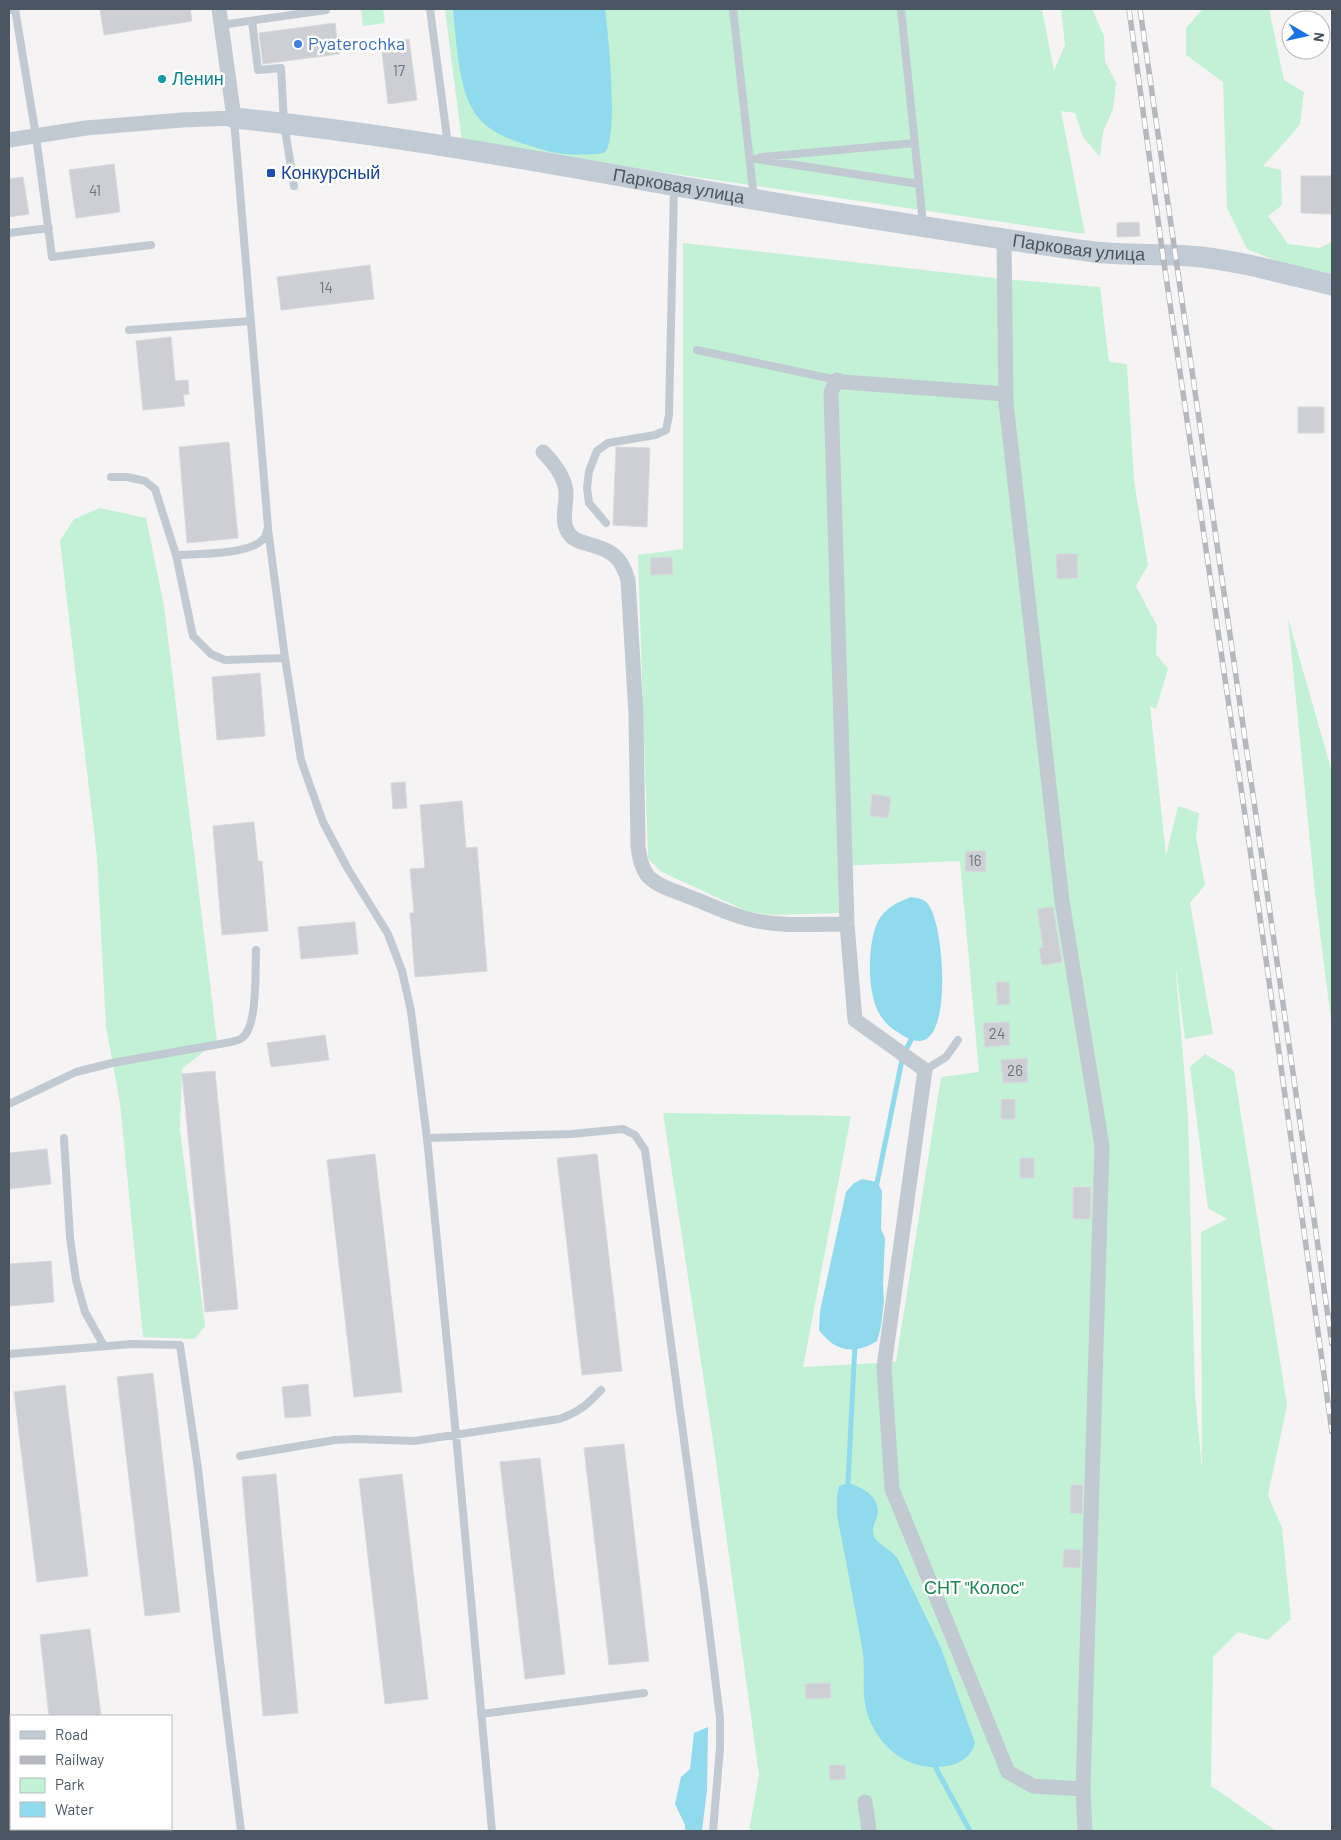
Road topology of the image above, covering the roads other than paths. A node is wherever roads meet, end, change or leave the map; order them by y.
1 (219, 9) edge
2 (430, 9) edge
3 (733, 9) edge
4 (901, 9) edge
5 (9, 10) edge
6 (326, 10) dead end
7 (252, 21) junction
8 (221, 25) junction
9 (234, 118) junction
10 (284, 123) junction
11 (36, 136) junction
12 (9, 140) edge
13 (915, 143) junction
14 (448, 147) junction
15 (750, 158) junction
16 (919, 184) junction
17 (294, 186) dead end
18 (674, 186) junction
19 (754, 201) junction
20 (924, 227) junction
21 (49, 228) junction
22 (9, 233) edge
23 (1004, 239) junction
24 (151, 245) dead end
25 (1332, 285) edge
26 (251, 321) junction
27 (129, 330) dead end
28 (697, 350) dead end
29 (837, 380) junction
30 (1006, 394) junction
31 (543, 452) dead end
32 (111, 478) dead end
33 (606, 523) dead end
34 (268, 527) junction
35 (176, 555) junction
36 (285, 658) junction
37 (847, 924) junction
38 (256, 950) dead end
39 (958, 1040) dead end
40 (925, 1070) junction
41 (9, 1104) edge
42 (64, 1138) dead end
43 (427, 1138) junction
44 (104, 1346) junction
45 (9, 1354) edge
46 (601, 1390) dead end
47 (456, 1435) junction
48 (240, 1456) dead end
49 (644, 1693) dead end
50 (481, 1714) junction
51 (1083, 1789) junction
52 (865, 1802) dead end
53 (9, 1831) edge
54 (12, 1831) edge
55 (242, 1831) edge
56 (492, 1831) edge
57 (713, 1831) edge
58 (869, 1831) edge
59 (1085, 1831) edge

1 - 8 street
2 - 14 lane
3 - 15 lane
4 - 13 lane
5 - 11 lane
6 - 7 lane
7 - 8 lane
7 - 10 lane
8 - 9 street
9 - 10 street, Парковая улица
9 - 11 street
9 - 26 lane
10 - 14 street, Парковая улица
10 - 17 lane
11 - 12 street
11 - 21 lane
13 - 15 lane
13 - 16 lane
14 - 18 street, Парковая улица
15 - 16 lane
15 - 19 lane
16 - 20 lane
18 - 19 street, Парковая улица
18 - 33 lane
19 - 20 street, Парковая улица
20 - 23 street, Парковая улица
21 - 22 lane
21 - 24 lane
23 - 25 street, Парковая улица
23 - 30 street
26 - 27 lane
26 - 34 lane
28 - 29 lane
29 - 30 street
29 - 37 street
30 - 51 street
31 - 37 street
32 - 35 lane
34 - 35 lane
34 - 36 lane
35 - 36 lane
36 - 43 lane
37 - 40 street
38 - 41 lane
39 - 40 lane
40 - 51 street
42 - 44 lane
43 - 47 lane
43 - 57 lane
44 - 45 lane
44 - 55 lane
46 - 47 lane
47 - 48 lane
47 - 50 lane
49 - 50 lane
50 - 56 lane
51 - 59 street
52 - 58 street
53 - 54 lane

